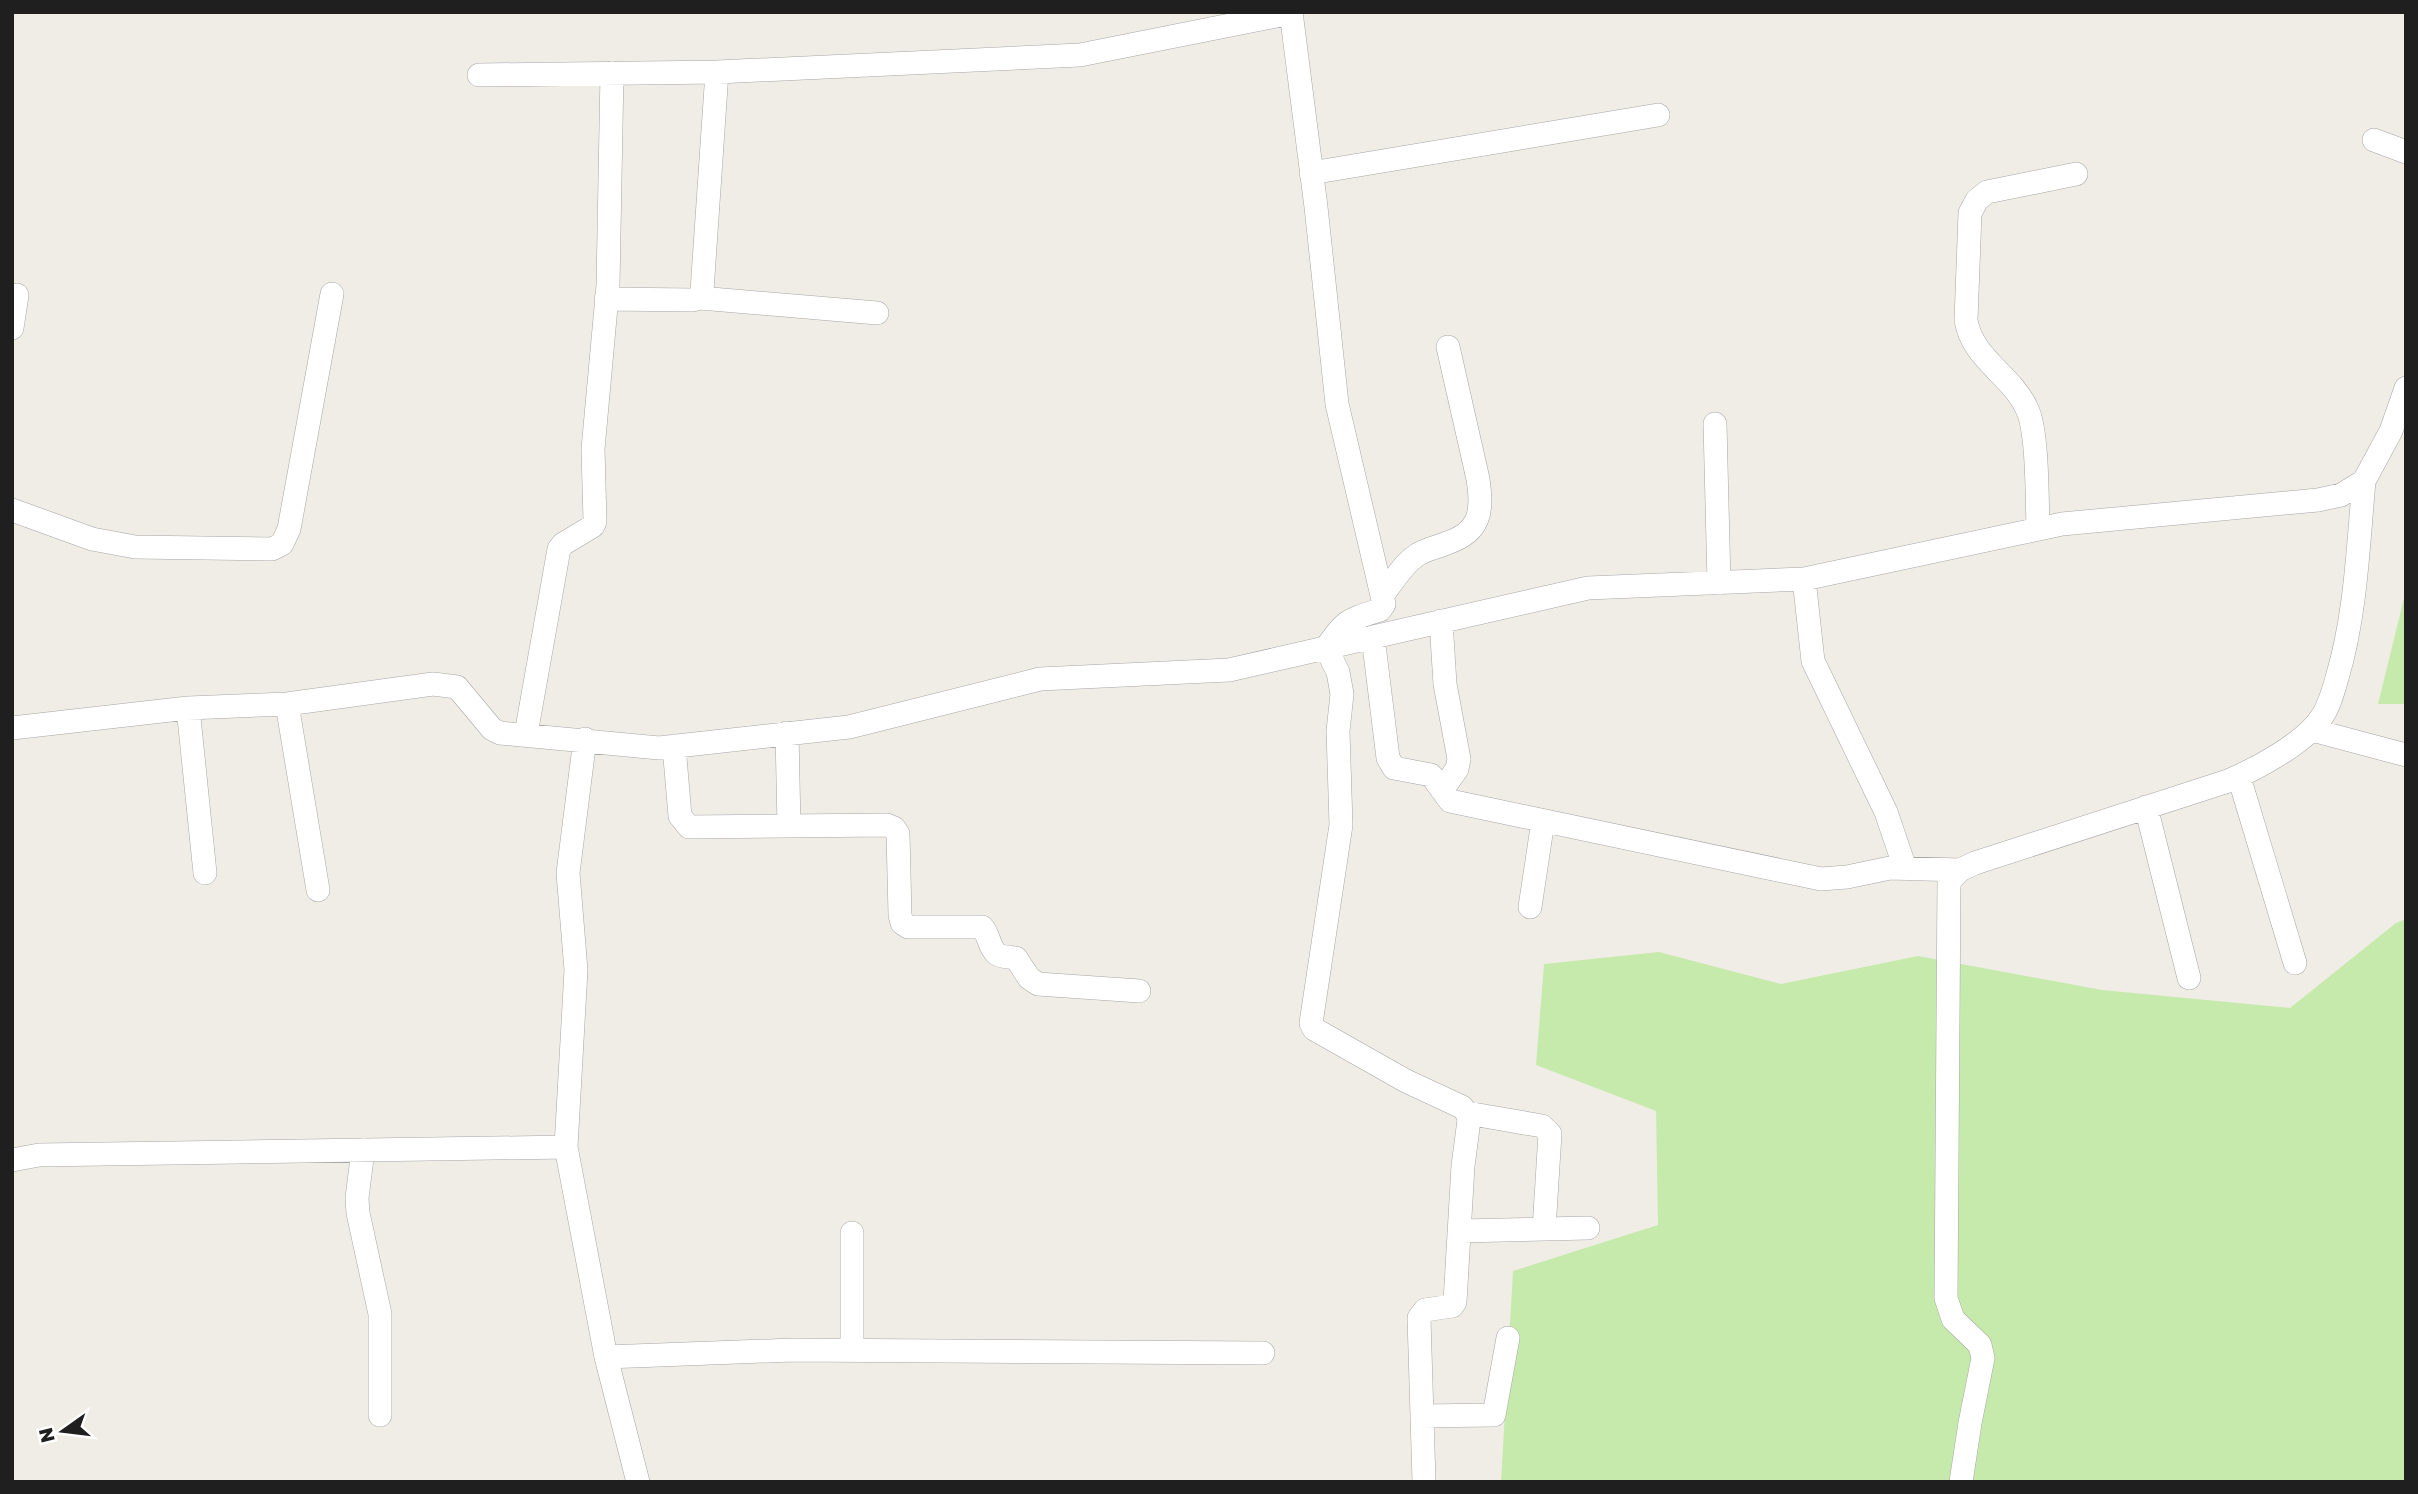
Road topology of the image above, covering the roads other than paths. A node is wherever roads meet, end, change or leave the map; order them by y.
1 (1291, 13) edge
2 (717, 72) junction
3 (612, 73) junction
4 (479, 75) dead end
5 (1658, 115) dead end
6 (2374, 140) dead end
7 (2406, 152) edge
8 (1311, 173) junction
9 (2076, 174) dead end
10 (332, 294) dead end
11 (17, 295) dead end
12 (700, 298) junction
13 (607, 299) junction
14 (877, 313) dead end
15 (12, 328) edge
16 (1448, 347) dead end
17 (2406, 388) edge
18 (1715, 424) dead end
19 (2364, 481) junction
20 (12, 510) edge
21 (2038, 529) junction
22 (1804, 579) junction
23 (1719, 583) junction
24 (1382, 596) junction
25 (1441, 621) junction
26 (1373, 637) junction
27 (1326, 648) junction
28 (287, 704) junction
29 (188, 708) junction
30 (12, 728) edge
31 (2312, 730) junction
32 (787, 733) junction
33 (526, 734) junction
34 (585, 740) junction
35 (674, 746) junction
36 (2406, 755) edge
37 (2239, 777) junction
38 (1442, 790) junction
39 (2147, 807) junction
40 (1542, 821) junction
41 (789, 826) junction
42 (1905, 868) junction
43 (1960, 870) junction
44 (205, 873) dead end
45 (318, 890) dead end
46 (1530, 907) dead end
47 (2295, 962) dead end
48 (2189, 978) dead end
49 (1139, 991) dead end
50 (1467, 1113) junction
51 (566, 1147) junction
52 (363, 1150) junction
53 (12, 1160) edge
54 (1587, 1228) dead end
55 (1544, 1229) junction
56 (1461, 1231) junction
57 (852, 1233) dead end
58 (1508, 1338) dead end
59 (852, 1350) junction
60 (1263, 1353) dead end
61 (606, 1357) junction
62 (380, 1415) dead end
63 (1422, 1416) junction
64 (638, 1482) edge
65 (1424, 1482) edge
66 (1961, 1482) edge

1 - 2 street
1 - 8 street
2 - 3 street
2 - 12 street
3 - 4 street
3 - 13 street
5 - 8 street
6 - 7 street
8 - 24 street
9 - 21 street
10 - 20 street
11 - 15 street
12 - 13 street
12 - 14 street
13 - 33 street
16 - 24 street
17 - 19 street
18 - 23 street
19 - 21 street
19 - 31 street
21 - 22 street
22 - 23 street
22 - 42 street
23 - 25 street
24 - 27 street
25 - 26 street
25 - 38 street
26 - 27 street
26 - 38 street
27 - 32 street
27 - 50 street
28 - 29 street
28 - 33 street
28 - 45 street
29 - 30 street
29 - 44 street
31 - 36 street
31 - 37 street
32 - 35 street
32 - 41 street
33 - 34 street
34 - 35 street
34 - 51 street
35 - 41 street
37 - 39 street
37 - 47 street
38 - 40 street
39 - 43 street
39 - 48 street
40 - 42 street
40 - 46 street
41 - 49 street
42 - 43 street
43 - 66 street
50 - 55 street
50 - 56 street
51 - 52 street
51 - 61 street
52 - 53 street
52 - 62 street
54 - 55 street
55 - 56 street
56 - 63 street
57 - 59 street
58 - 63 street
59 - 60 street
59 - 61 street
61 - 64 street
63 - 65 street

